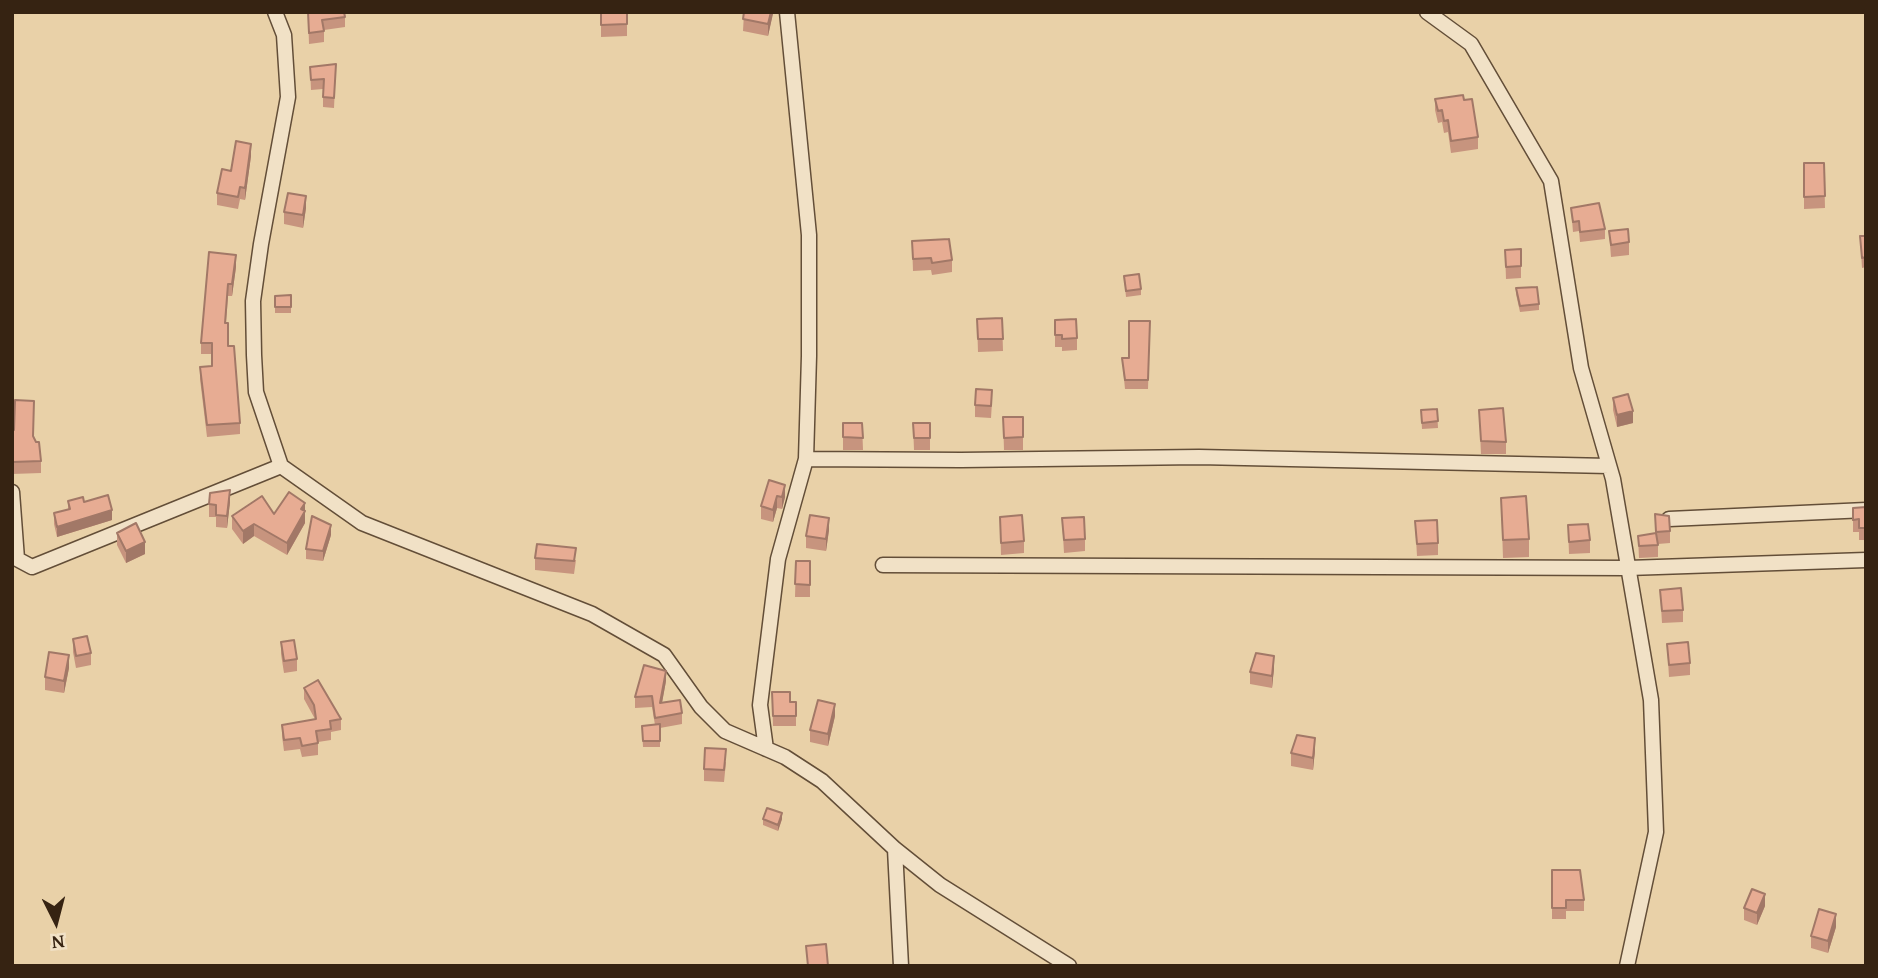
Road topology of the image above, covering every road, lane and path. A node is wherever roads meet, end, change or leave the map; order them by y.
1 (275, 12) edge
2 (787, 12) edge
3 (1427, 12) edge
4 (806, 458) junction
5 (281, 466) junction
6 (1609, 466) junction
7 (12, 492) edge
8 (1866, 510) edge
9 (1670, 519) edge
10 (1866, 560) edge
11 (883, 565) dead end
12 (1628, 568) junction
13 (766, 749) junction
14 (895, 849) junction
15 (901, 966) edge
16 (1069, 966) edge
17 (1628, 966) edge

1 - 5 street
2 - 4 street
3 - 6 street
4 - 6 street
4 - 13 street
5 - 7 street
5 - 13 street
6 - 12 street
8 - 9 street
10 - 12 street
11 - 12 street
12 - 17 street
13 - 14 street
14 - 15 street
14 - 16 street

